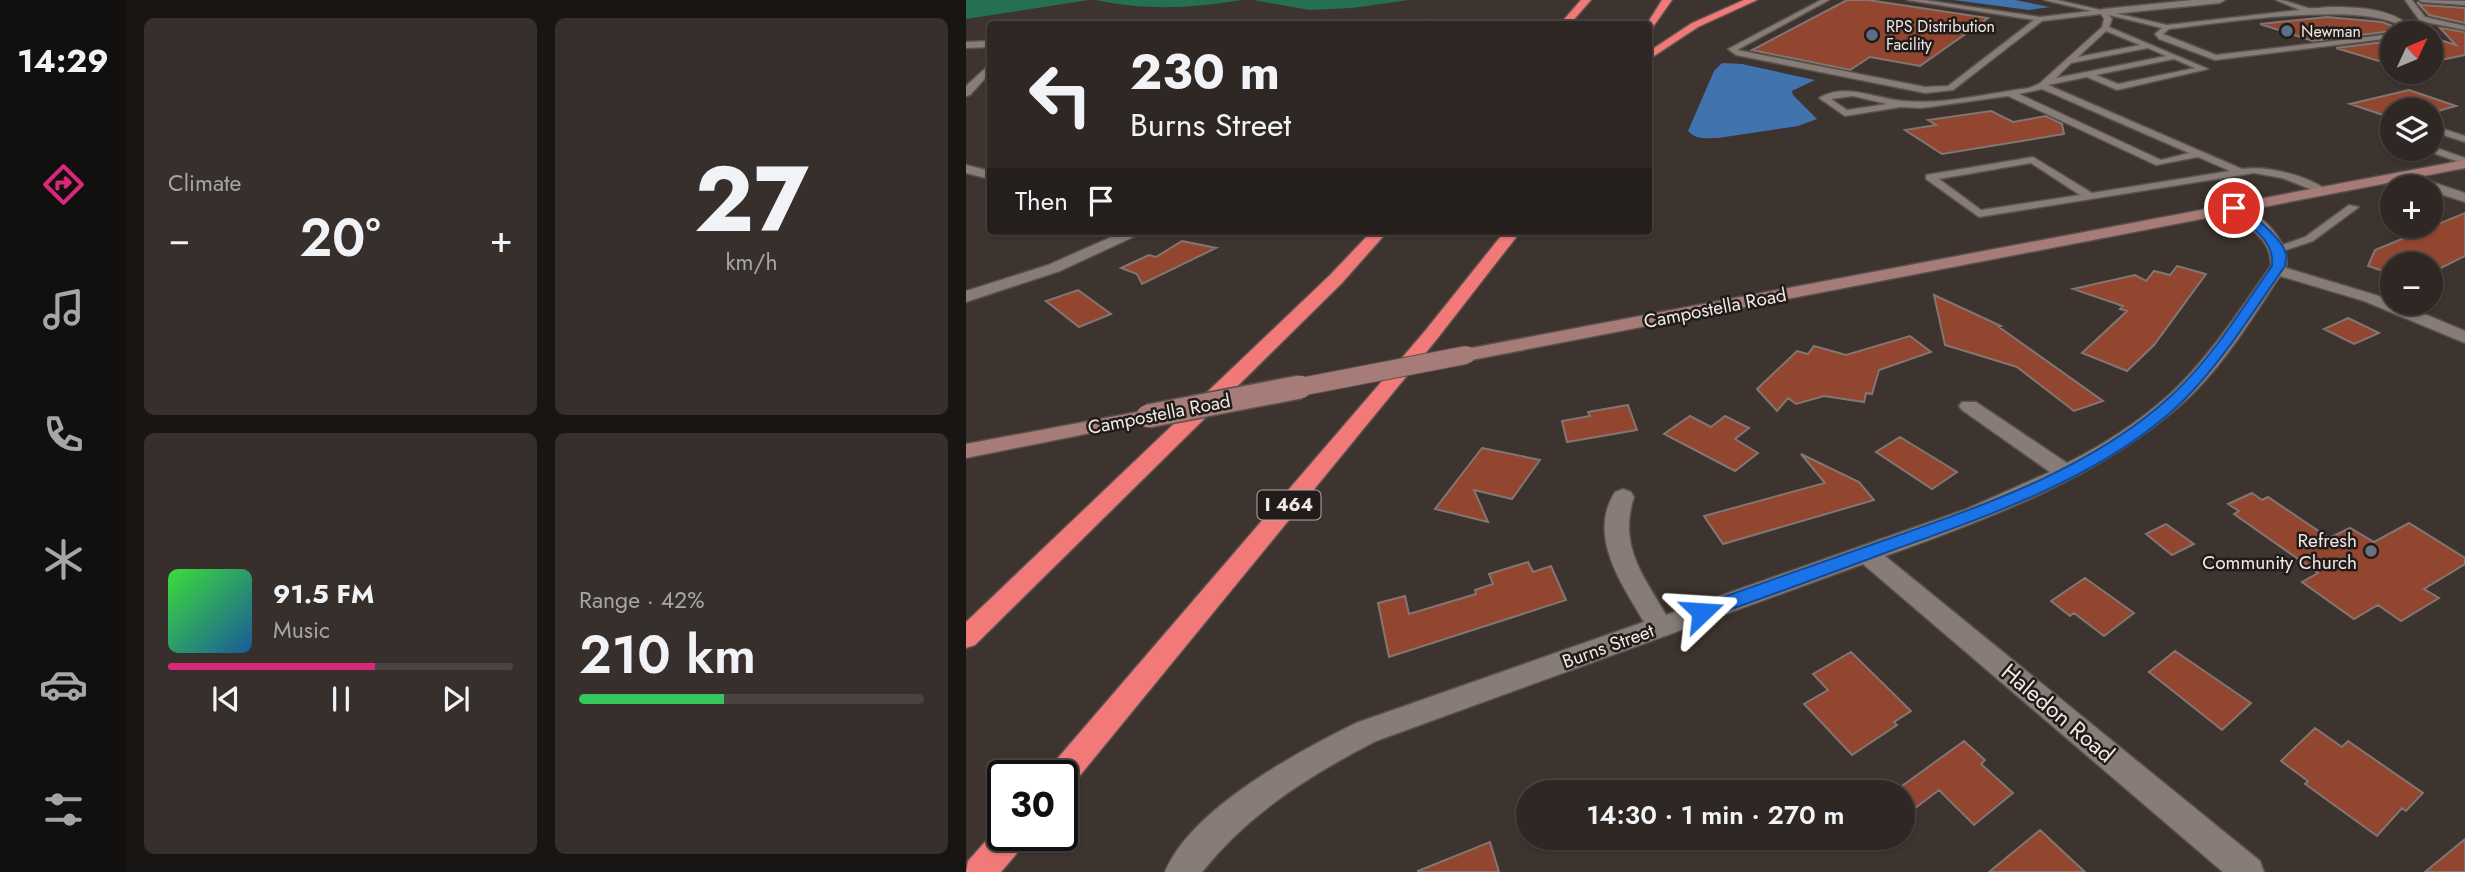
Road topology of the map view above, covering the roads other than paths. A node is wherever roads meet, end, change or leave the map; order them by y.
1 (1575, 0) edge
2 (1586, 0) edge
3 (1667, 0) edge
4 (1752, 0) edge
5 (1826, 0) edge
6 (1910, 0) edge
7 (2048, 0) edge
8 (2220, 0) edge
9 (2279, 0) edge
10 (2408, 0) edge
11 (2422, 0) edge
12 (2465, 3) edge
13 (2310, 11) junction
14 (2102, 12) junction
15 (2039, 19) junction
16 (1559, 21) edge
17 (1568, 21) edge
18 (2394, 21) edge
19 (1652, 24) edge
20 (2166, 27) junction
21 (2465, 27) edge
22 (2105, 28) junction
23 (2380, 37) edge
24 (987, 44) edge
25 (966, 45) edge
26 (2148, 46) junction
27 (1652, 54) edge
28 (2175, 57) junction
29 (2068, 61) junction
30 (987, 69) edge
31 (2087, 74) junction
32 (2044, 84) junction
33 (966, 93) edge
34 (2009, 93) junction
35 (1901, 104) junction
36 (2443, 132) edge
37 (2465, 139) edge
38 (2199, 154) junction
39 (2443, 154) edge
40 (2465, 163) edge
41 (966, 169) edge
42 (2240, 172) junction
43 (987, 174) edge
44 (987, 174) edge
45 (2407, 175) edge
46 (2380, 180) edge
47 (966, 185) edge
48 (2443, 190) edge
49 (2323, 191) junction
50 (2088, 195) junction
51 (2465, 198) edge
52 (2354, 207) dead end
53 (2234, 208) junction
54 (1129, 235) edge
55 (1376, 235) edge
56 (1510, 235) edge
57 (2277, 259) junction
58 (966, 297) edge
59 (2465, 338) edge
60 (1969, 406) dead end
61 (966, 451) edge
62 (2066, 473) junction
63 (1623, 497) dead end
64 (1867, 554) junction
65 (1660, 628) junction
66 (966, 638) edge
67 (1075, 760) edge
68 (998, 851) edge
69 (980, 872) edge
70 (1181, 872) edge
71 (2248, 872) edge

1 - 16 highway
2 - 17 highway
3 - 19 highway
4 - 27 highway
5 - 15 lane
6 - 15 lane
7 - 14 lane
8 - 14 street
9 - 13 lane
10 - 21 lane
11 - 12 lane
13 - 18 lane
13 - 20 lane
14 - 15 lane
14 - 20 lane
14 - 22 lane
20 - 23 lane
22 - 26 lane
22 - 29 lane
24 - 25 street
26 - 28 lane
26 - 29 lane
28 - 31 lane
28 - 31 lane
29 - 32 lane
30 - 33 street
31 - 32 lane
32 - 34 lane
32 - 38 lane
34 - 35 lane
34 - 38 lane
35 - 35 lane
36 - 37 lane
38 - 42 lane
39 - 40 lane
40 - 45 main road, Campostella Road
41 - 43 street
42 - 49 lane
42 - 50 lane
44 - 47 street
46 - 49 main road, Campostella Road
48 - 51 street
49 - 53 main road, Campostella Road
50 - 50 lane
52 - 57 lane
53 - 57 street
53 - 61 main road, Campostella Road, bridge
54 - 58 street
55 - 66 highway
56 - 67 highway, I 464
57 - 59 street
57 - 62 street, Burns Street
60 - 62 street
62 - 64 street, Burns Street
63 - 65 street
64 - 65 street, Burns Street
64 - 71 street, Haledon Road
65 - 70 street, Burns Street
68 - 69 highway

